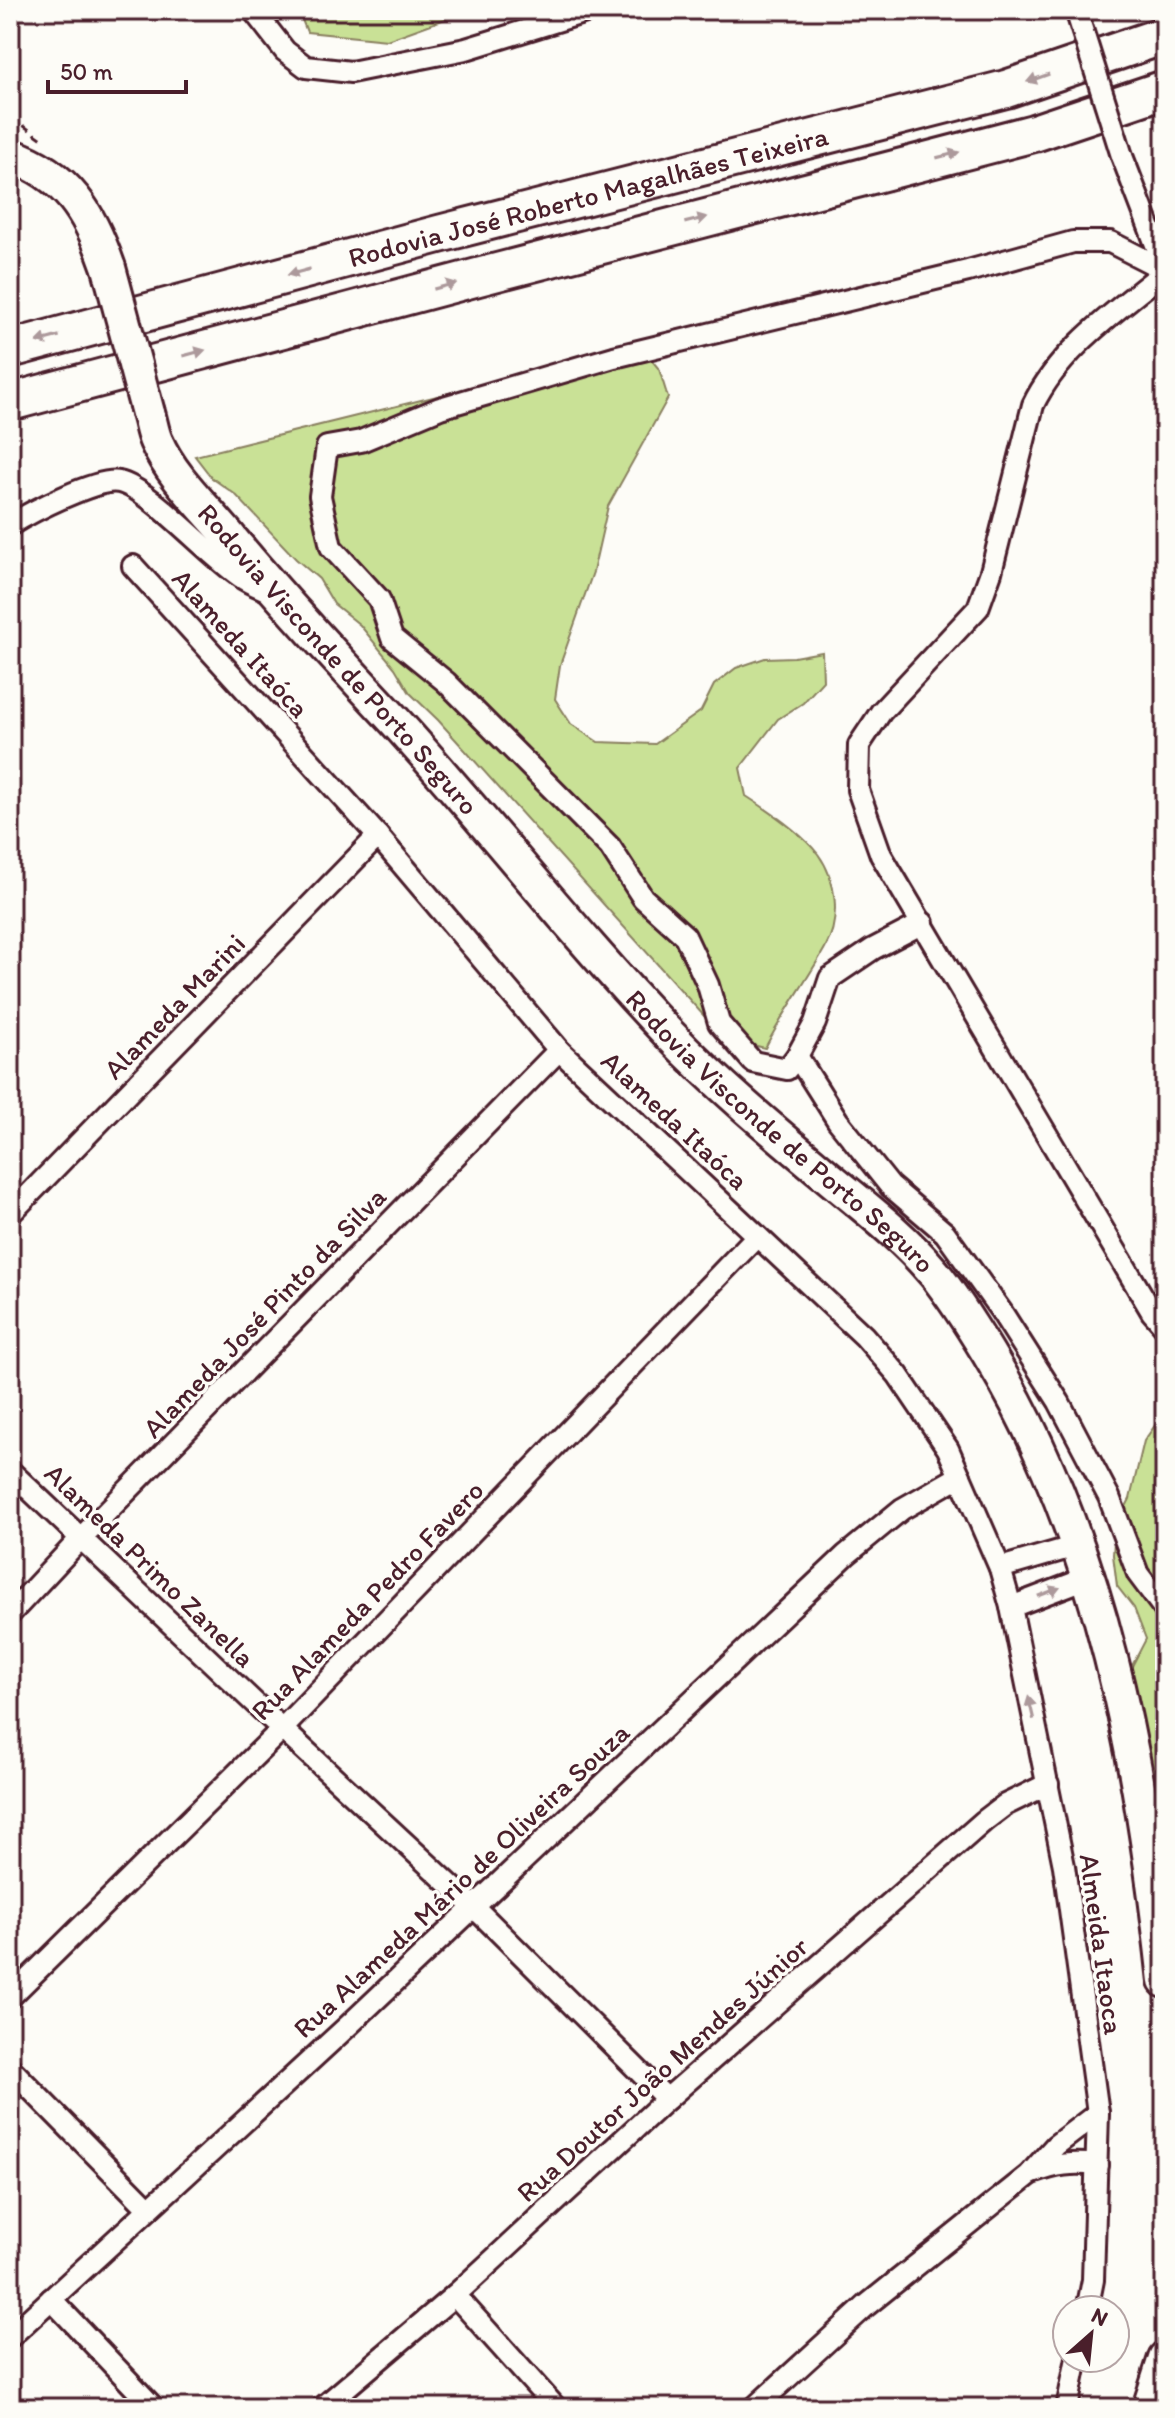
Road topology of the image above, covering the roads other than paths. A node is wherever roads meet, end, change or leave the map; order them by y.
1 (253, 10) edge
2 (592, 10) edge
3 (1076, 10) edge
4 (1165, 35) edge
5 (1165, 89) edge
6 (10, 155) edge
7 (1164, 265) edge
8 (10, 349) edge
9 (10, 402) edge
10 (10, 525) edge
11 (133, 566) dead end
12 (279, 597) junction
13 (378, 836) junction
14 (923, 923) junction
15 (559, 1050) junction
16 (797, 1056) junction
17 (10, 1214) edge
18 (757, 1236) junction
19 (1165, 1327) edge
20 (10, 1471) edge
21 (960, 1476) junction
22 (81, 1538) junction
23 (1076, 1546) junction
24 (1000, 1568) junction
25 (1087, 1578) junction
26 (1011, 1607) junction
27 (1165, 1610) edge
28 (10, 1614) edge
29 (282, 1729) junction
30 (1048, 1784) junction
31 (474, 1907) junction
32 (1165, 1981) edge
33 (10, 1997) edge
34 (10, 2068) edge
35 (667, 2099) junction
36 (1098, 2113) junction
37 (1097, 2165) junction
38 (1029, 2175) junction
39 (149, 2209) junction
40 (1090, 2294) edge
41 (455, 2295) junction
42 (51, 2299) junction
43 (10, 2337) edge
44 (1165, 2358) edge
45 (1074, 2374) edge
46 (154, 2408) edge
47 (322, 2408) edge
48 (556, 2408) edge
49 (754, 2408) edge
50 (1067, 2408) edge
51 (1149, 2408) edge

1 - 2 street
3 - 7 street, bridge
4 -> 8 highway, Rodovia José Roberto Magalhães Teixeira
9 -> 5 highway, Rodovia José Roberto Magalhães Teixeira
6 - 12 main road, Rodovia Visconde de Porto Seguro, bridge
7 - 14 street
7 - 16 street
10 - 12 street
11 - 13 street, Alameda Itaóca
12 - 23 main road, Rodovia Visconde de Porto Seguro
13 - 15 street, Alameda Itaóca
13 - 17 street, Alameda Marini
14 - 16 street
14 - 19 street
15 - 18 street, Alameda Itaóca
15 - 22 street, Alameda José Pinto da Silva
16 - 27 street
18 - 21 street, Alameda Itaóca
18 - 29 street, Rua Alameda Pedro Favero
20 - 22 street, Alameda Primo Zanella
21 - 24 street, Alameda Itaóca
21 - 31 street, Rua Alameda Mário de Oliveira Souza
22 - 28 street, Alameda José Pinto da Silva
22 - 29 street, Alameda Primo Zanella
23 - 24 street
23 - 25 main road, Rodovia Visconde de Porto Seguro
24 - 26 street, Alameda Itaóca
26 -> 25 street
25 - 32 main road, Rodovia Visconde de Porto Seguro
30 -> 26 street, Alameda Itaóca
29 - 31 street, Alameda Primo Zanella
29 - 33 street, Rua Alameda Pedro Favero
30 - 35 street, Rua Doutor João Mendes Júnior
30 - 36 street, Almeida Itaoca
31 - 35 street, Alameda Primo Zanella
31 - 39 street, Rua Alameda Mário de Oliveira Souza
34 - 39 street
35 - 41 street, Rua Doutor João Mendes Júnior
36 - 37 street, Almeida Itaoca
36 - 38 street
37 - 38 street
37 - 40 street, Almeida Itaoca
38 - 49 street
39 - 42 street, Rua Alameda Mário de Oliveira Souza
41 - 47 street, Rua Doutor João Mendes Júnior
41 - 48 street
42 - 43 street, Rua Alameda Mário de Oliveira Souza
42 - 46 street
44 - 51 main road
45 - 50 street

